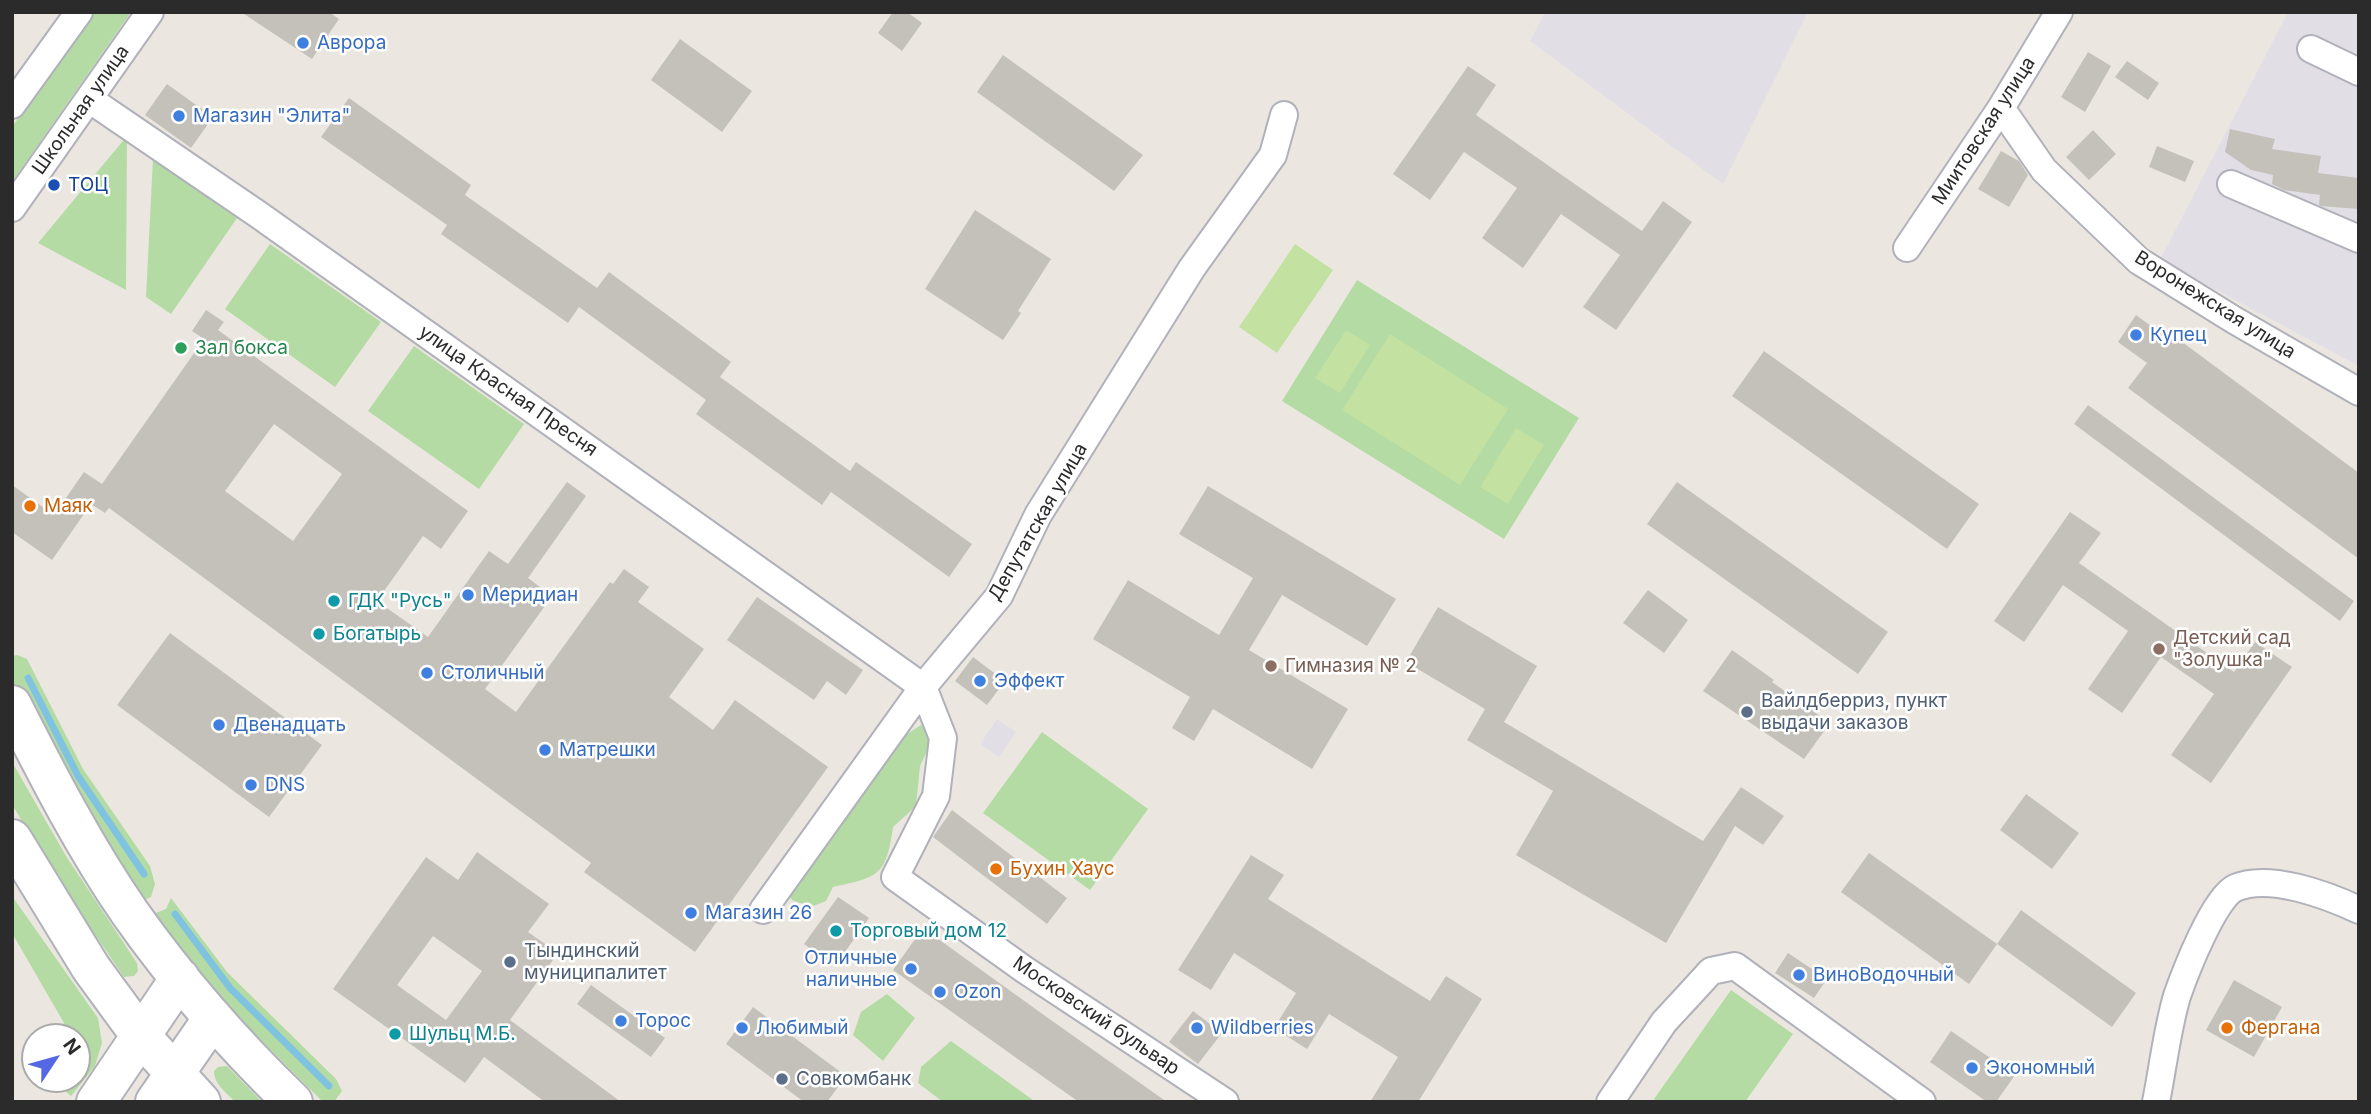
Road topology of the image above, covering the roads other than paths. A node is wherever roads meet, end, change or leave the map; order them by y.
1 (79, 12) edge
2 (150, 12) edge
3 (2059, 12) edge
4 (2311, 49) dead end
5 (2359, 72) edge
6 (89, 99) junction
7 (12, 105) edge
8 (2001, 108) junction
9 (1284, 115) dead end
10 (2231, 184) dead end
11 (12, 208) edge
12 (2359, 239) edge
13 (1907, 248) dead end
14 (2359, 392) edge
15 (923, 687) junction
16 (12, 705) edge
17 (12, 839) edge
18 (763, 910) dead end
19 (2359, 910) edge
20 (180, 978) junction
21 (212, 1018) junction
22 (140, 1035) junction
23 (164, 1088) edge
24 (104, 1089) edge
25 (148, 1102) edge
26 (201, 1102) edge
27 (293, 1102) edge
28 (1225, 1102) edge
29 (1610, 1102) edge
30 (1922, 1102) edge
31 (2156, 1102) edge

1 - 7 street
2 - 6 street, Школьная улица
3 - 8 street, Миитовская улица
4 - 5 street
6 - 11 street, Школьная улица
6 - 15 street, улица Красная Пресня
8 - 13 street, Миитовская улица
8 - 14 street, Воронежская улица
9 - 15 street, Депутатская улица
10 - 12 street
15 - 18 street, Депутатская улица
15 - 28 street, Московский бульвар
16 - 20 street
17 - 22 street
19 - 31 street
20 - 21 street
20 - 22 street
21 - 23 street
21 - 27 street
22 - 23 street
22 - 24 street
23 - 26 street
24 - 25 street
29 - 30 street

